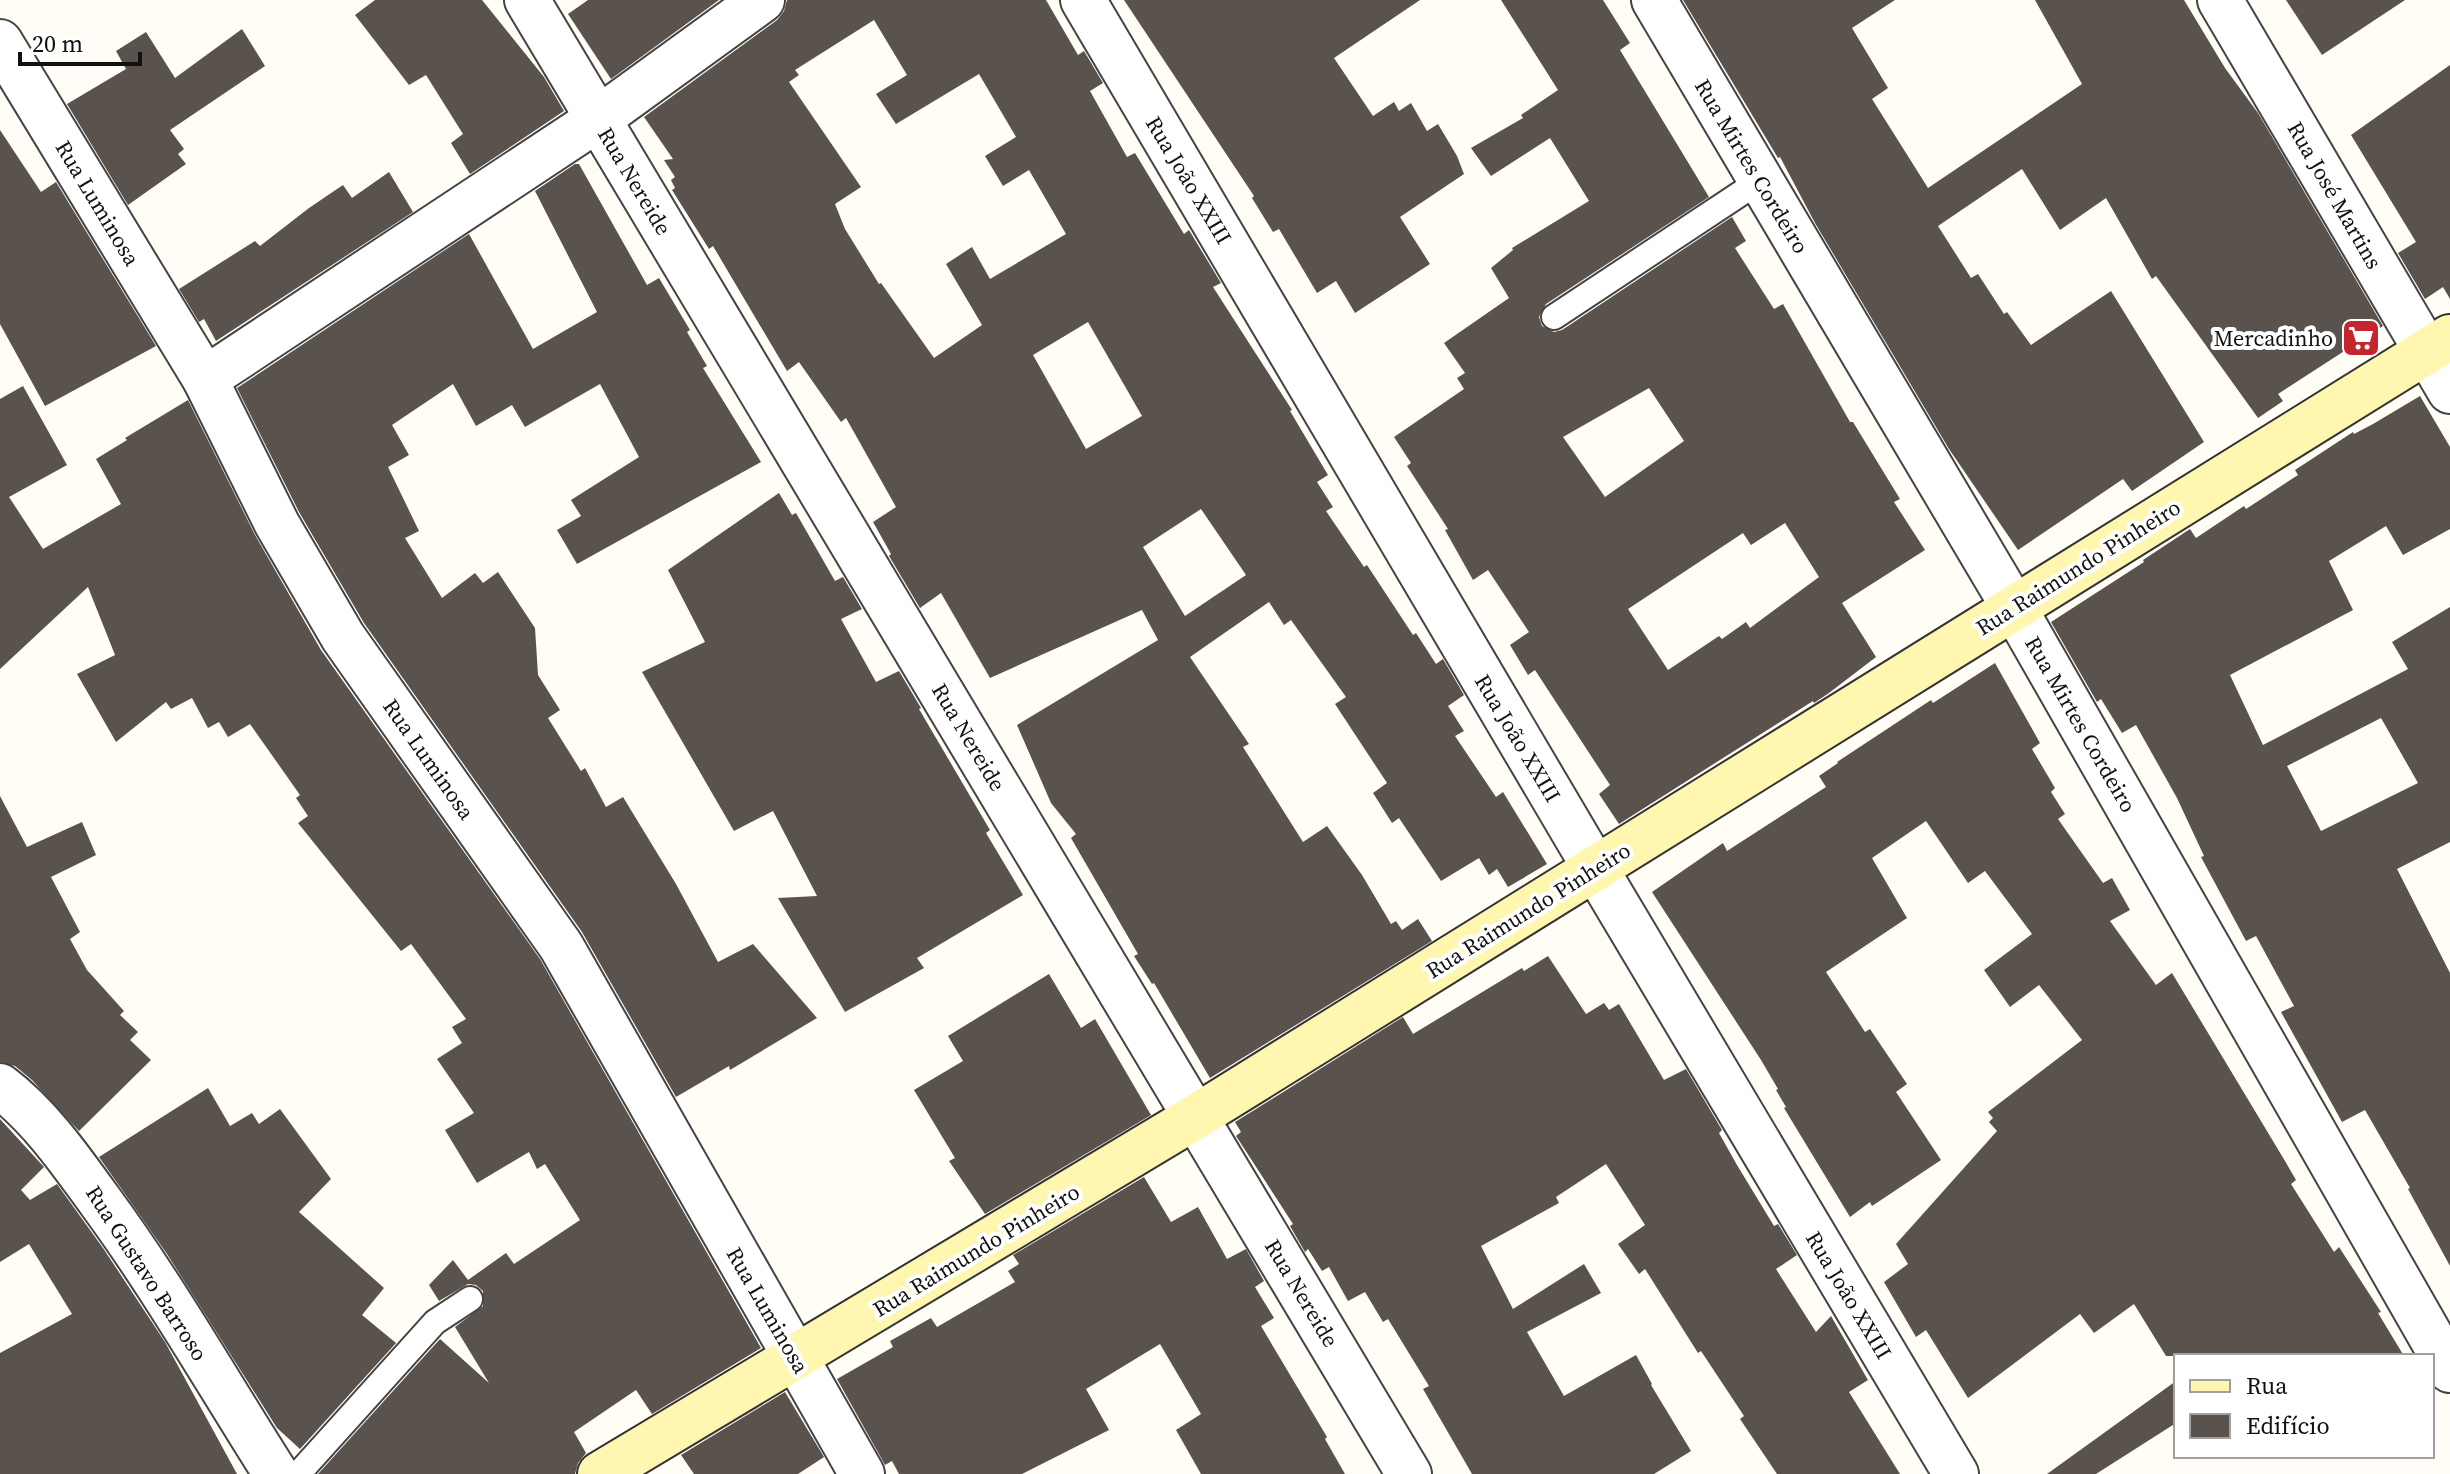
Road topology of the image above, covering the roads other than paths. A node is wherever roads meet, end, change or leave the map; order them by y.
1 (527, 0) edge
2 (762, 0) edge
3 (1083, 0) edge
4 (1654, 0) edge
5 (2220, 0) edge
6 (0, 42) edge
7 (598, 119) junction
8 (1761, 180) junction
9 (1554, 317) dead end
10 (2438, 344) edge
11 (205, 379) junction
12 (2450, 391) edge
13 (2013, 606) junction
14 (1595, 868) junction
15 (0, 1086) edge
16 (1197, 1116) junction
17 (470, 1299) dead end
18 (796, 1359) junction
19 (2450, 1370) edge
20 (276, 1474) edge
21 (298, 1474) edge
22 (600, 1474) edge
23 (862, 1474) edge
24 (1409, 1474) edge
25 (1956, 1474) edge

1 - 7 street, Rua Nereide
2 - 7 street
3 - 14 street, Rua João XXIII
4 - 8 street, Rua Mirtes Cordeiro
5 - 10 street, Rua José Martins
6 - 11 street, Rua Luminosa
7 - 11 street
7 - 16 street, Rua Nereide
8 - 9 lane
8 - 13 street, Rua Mirtes Cordeiro
10 - 12 street, Rua José Martins
10 - 13 street, Rua Raimundo Pinheiro
11 - 18 street, Rua Luminosa
13 - 14 street, Rua Raimundo Pinheiro
13 - 19 street, Rua Mirtes Cordeiro
14 - 16 street, Rua Raimundo Pinheiro
14 - 25 street, Rua João XXIII
15 - 20 street, Rua Gustavo Barroso
16 - 18 street, Rua Raimundo Pinheiro
16 - 24 street, Rua Nereide
17 - 21 lane
18 - 22 street, Rua Raimundo Pinheiro
18 - 23 street, Rua Luminosa

